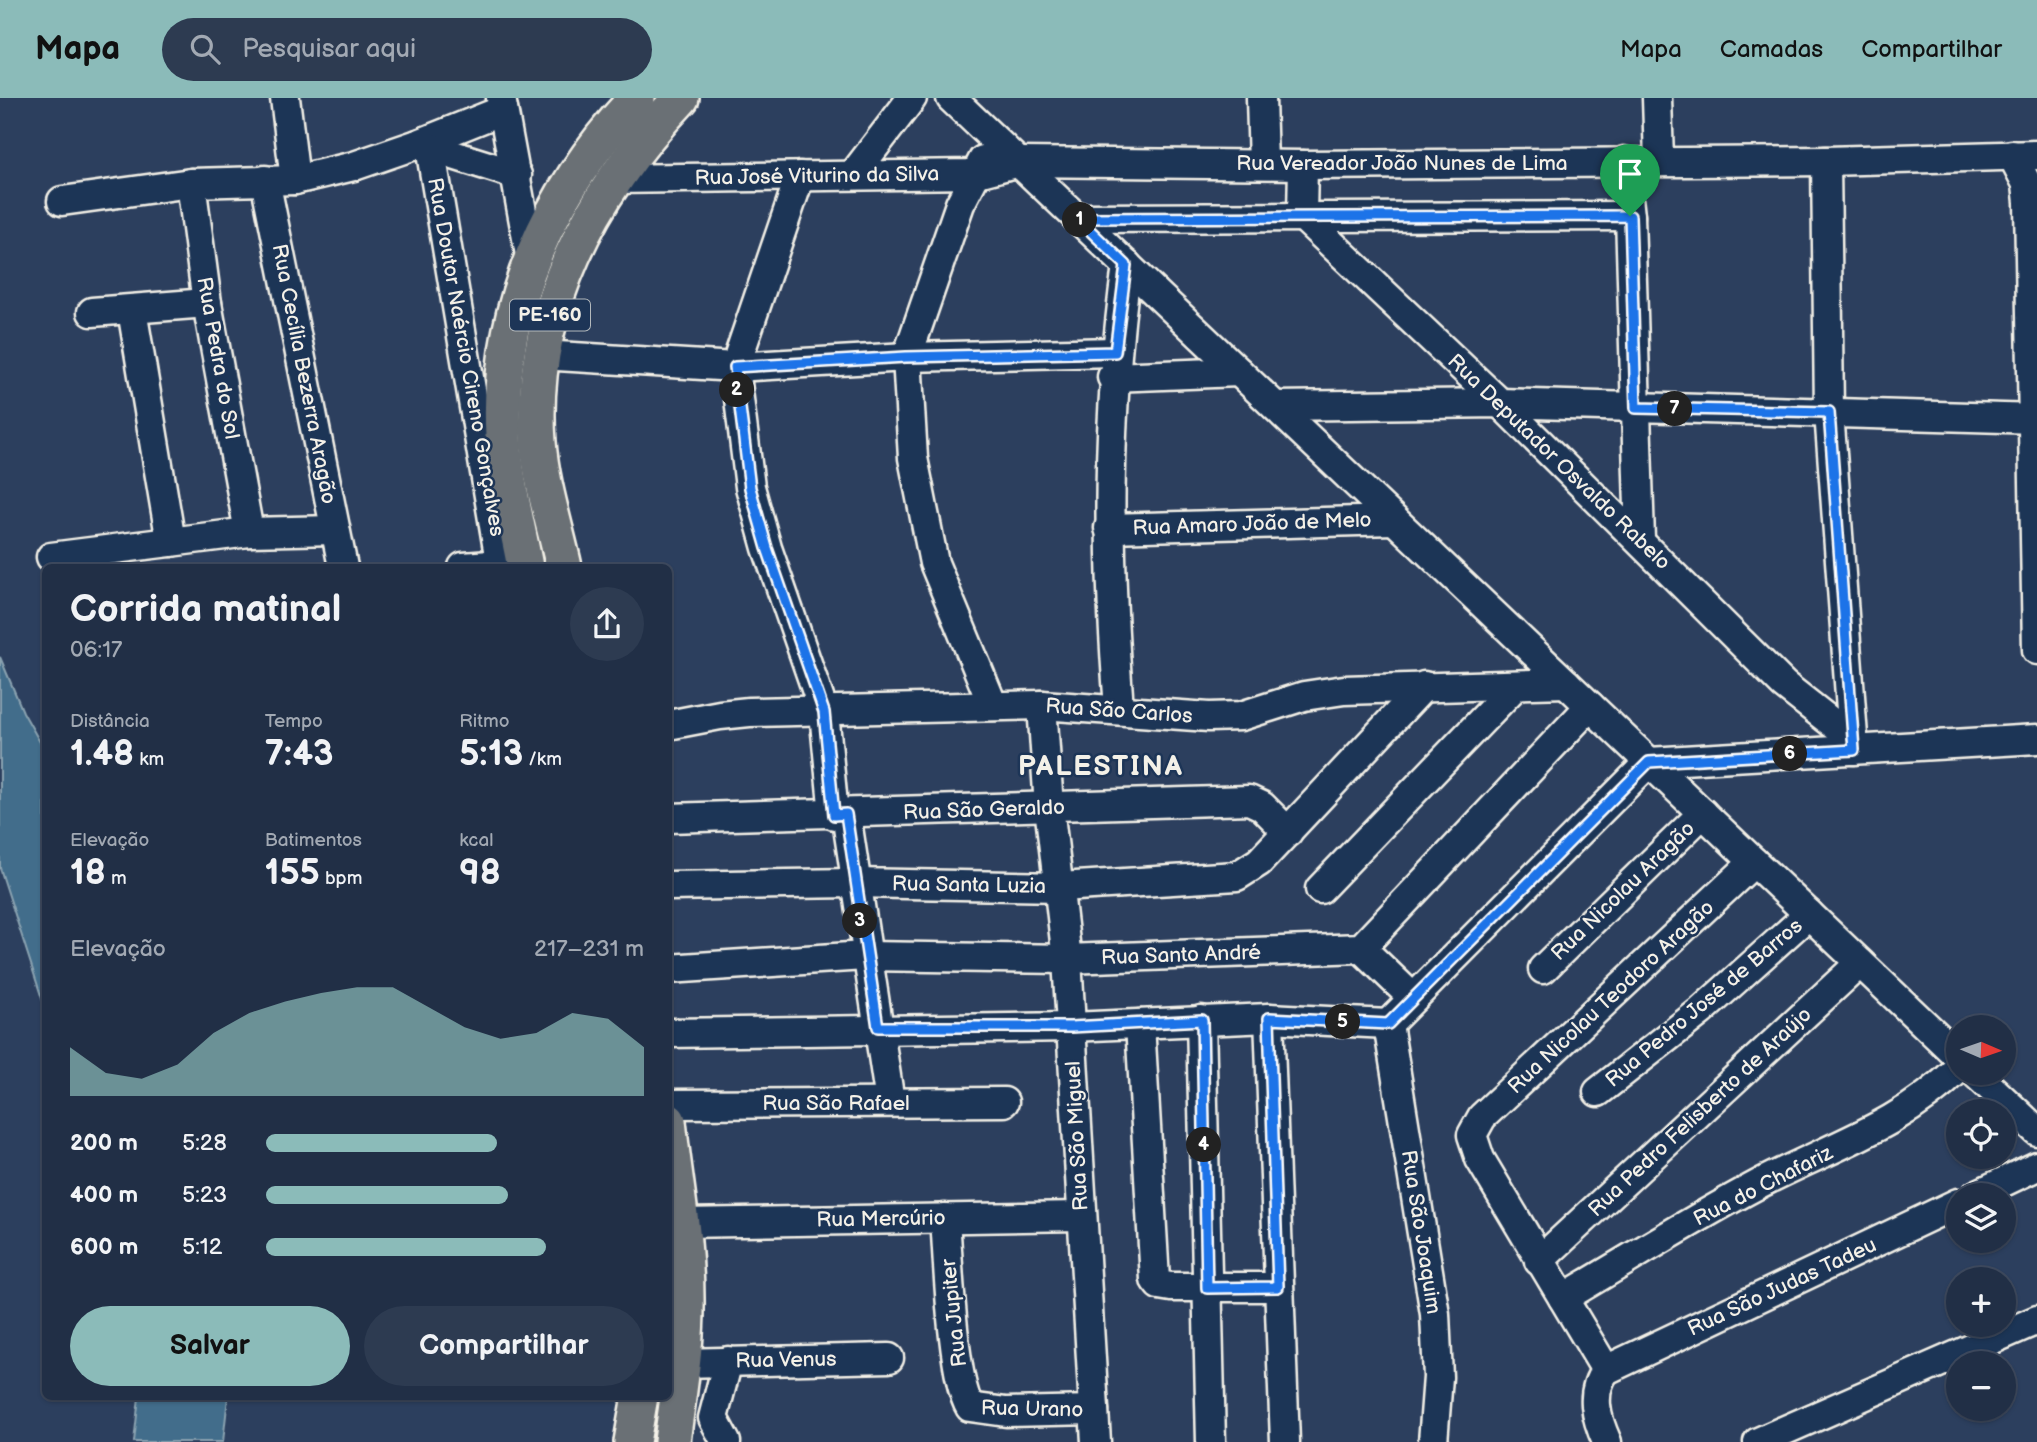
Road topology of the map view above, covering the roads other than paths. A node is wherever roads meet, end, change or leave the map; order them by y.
1 (285, 98) edge
2 (637, 98) edge
3 (681, 98) edge
4 (912, 98) edge
5 (951, 98) edge
6 (1261, 98) edge
7 (1657, 98) edge
8 (502, 104) edge
9 (995, 140) junction
10 (424, 146) junction
11 (2024, 155) edge
12 (1659, 160) junction
13 (1624, 161) junction
14 (1826, 161) junction
15 (1019, 162) junction
16 (1263, 164) junction
17 (1303, 165) junction
18 (974, 174) junction
19 (517, 175) junction
20 (800, 176) junction
21 (853, 176) junction
22 (614, 179) junction
23 (265, 180) junction
24 (295, 180) junction
25 (191, 183) junction
26 (62, 201) dead end
27 (1302, 216) junction
28 (1630, 216) junction
29 (1077, 218) junction
30 (531, 260) junction
31 (1126, 265) junction
32 (207, 303) junction
33 (132, 310) junction
34 (92, 312) dead end
35 (541, 355) junction
36 (906, 357) junction
37 (1114, 365) junction
38 (735, 367) junction
39 (1240, 372) junction
40 (1500, 403) junction
41 (1275, 406) junction
42 (1636, 408) junction
43 (1829, 412) junction
44 (2035, 419) edge
45 (1394, 520) junction
46 (1109, 528) junction
47 (335, 530) junction
48 (249, 532) junction
49 (1640, 540) junction
50 (171, 542) junction
51 (51, 557) dead end
52 (342, 564) edge
53 (513, 564) edge
54 (513, 564) edge
55 (563, 564) edge
56 (2036, 634) edge
57 (1566, 683) junction
58 (1424, 686) junction
59 (1515, 686) junction
60 (1042, 705) junction
61 (993, 706) junction
62 (1590, 706) junction
63 (1119, 708) junction
64 (824, 712) junction
65 (672, 724) edge
66 (2037, 738) edge
67 (1854, 745) junction
68 (1649, 762) junction
69 (1049, 807) junction
70 (1703, 813) junction
71 (840, 815) junction
72 (672, 817) edge
73 (1288, 832) junction
74 (1754, 862) junction
75 (854, 883) junction
76 (672, 886) edge
77 (1060, 887) junction
78 (1320, 889) dead end
79 (1809, 914) junction
80 (1361, 948) junction
81 (865, 956) junction
82 (1067, 959) junction
83 (1860, 963) junction
84 (672, 969) edge
85 (1543, 969) dead end
86 (1413, 998) junction
87 (1269, 1018) junction
88 (1202, 1020) junction
89 (1140, 1024) junction
90 (1388, 1024) junction
91 (878, 1027) junction
92 (1071, 1027) junction
93 (672, 1033) edge
94 (1946, 1045) edge
95 (1946, 1081) edge
96 (1988, 1085) edge
97 (1598, 1092) dead end
98 (890, 1102) junction
99 (1004, 1102) dead end
100 (672, 1104) edge
101 (2037, 1131) edge
102 (672, 1152) edge
103 (2037, 1166) edge
104 (2001, 1183) edge
105 (1946, 1209) edge
106 (1081, 1216) junction
107 (944, 1218) junction
108 (681, 1223) junction
109 (1539, 1261) junction
110 (1278, 1287) junction
111 (1207, 1288) junction
112 (1563, 1298) junction
113 (2037, 1320) edge
114 (889, 1358) dead end
115 (728, 1361) junction
116 (683, 1363) junction
117 (1606, 1370) junction
118 (639, 1400) edge
119 (970, 1407) joint
120 (1094, 1410) junction
121 (714, 1434) edge
122 (632, 1442) edge
123 (672, 1442) edge
124 (1096, 1442) edge
125 (1210, 1442) edge
126 (1285, 1442) edge
127 (1433, 1442) edge
128 (1607, 1442) edge
129 (1758, 1442) edge

1 - 24 street
2 - 30 main road, PE-160
3 - 22 main road, PE-160
4 - 21 street
5 - 9 street
6 - 16 street
7 - 12 street
8 - 10 street
8 - 19 street
9 - 15 street
9 - 18 street
10 - 19 street
10 - 24 street
10 - 54 street, Rua Doutor Naércio Cireno Gonçalves
11 - 14 street, Rua Vereador João Nunes de Lima
11 - 44 street
12 - 13 street, Rua Vereador João Nunes de Lima
12 - 14 street, Rua Vereador João Nunes de Lima
13 - 17 street, Rua Vereador João Nunes de Lima
13 - 28 street
14 - 43 street
15 - 16 street, Rua Vereador João Nunes de Lima
15 - 18 street, Rua José Viturino da Silva
15 - 29 street
16 - 17 street, Rua Vereador João Nunes de Lima
17 - 27 street
18 - 21 street, Rua José Viturino da Silva
18 - 36 street
19 - 30 street
20 - 21 street, Rua José Viturino da Silva
20 - 22 street, Rua José Viturino da Silva
20 - 38 street
22 - 35 main road, PE-160
23 - 24 street
23 - 25 street
23 - 47 street, Rua Cecília Bezerra Aragão
25 - 26 street
25 - 32 street, Rua Pedra do Sol
27 - 28 street
27 - 29 street
27 - 40 street, Rua Deputador Osvaldo Rabelo
28 - 42 street
29 - 31 street
30 - 53 main road, PE-160
31 - 37 street
31 - 39 street
32 - 33 street
32 - 48 street, Rua Pedra do Sol
33 - 34 street
33 - 50 street
35 - 38 street
35 - 55 main road, PE-160
36 - 37 street
36 - 38 street
36 - 61 street
37 - 39 street
37 - 46 street
38 - 64 street
39 - 41 street
40 - 41 street
40 - 42 street
40 - 49 street, Rua Deputador Osvaldo Rabelo
41 - 45 street
42 - 43 street
42 - 49 street
43 - 44 street
43 - 67 street
44 - 56 street
45 - 46 street, Rua Amaro João de Melo
45 - 57 street
46 - 63 street
47 - 48 street
47 - 52 street, Rua Cecília Bezerra Aragão
48 - 50 street
49 - 67 street, Rua Deputador Osvaldo Rabelo
50 - 51 street
57 - 59 street, Rua São Carlos
57 - 62 street
58 - 59 street, Rua São Carlos
58 - 63 street, Rua São Carlos
58 - 73 street, Rua Santa Luzia
59 - 78 street
60 - 61 street, Rua São Carlos
60 - 63 street, Rua São Carlos
60 - 69 street, Rua São Miguel
61 - 64 street, Rua São Carlos
62 - 68 street
62 - 80 street
64 - 65 street, Rua São Carlos
64 - 71 street
66 - 67 street
67 - 68 street
68 - 70 street
68 - 86 street
69 - 71 street, Rua São Geraldo
69 - 73 street, Rua São Geraldo
69 - 77 street, Rua São Miguel
70 - 74 street
70 - 85 street, Rua Nicolau Aragão
71 - 72 street, Rua São Geraldo
71 - 75 street
73 - 77 street, Rua Santa Luzia
74 - 79 street
74 - 109 street, Rua Nicolau Teodoro Aragão
75 - 76 street, Rua Santa Luzia
75 - 77 street, Rua Santa Luzia
75 - 81 street
77 - 82 street, Rua São Miguel
79 - 83 street
79 - 97 street, Rua Pedro José de Barros
80 - 82 street, Rua Santo André
80 - 86 street
81 - 82 street, Rua Santo André
81 - 84 street, Rua Santo André
81 - 91 street
82 - 92 street, Rua São Miguel
83 - 94 street
83 - 109 street, Rua Pedro Felisberto de Araújo
86 - 90 street
87 - 88 street
87 - 90 street
87 - 110 street
88 - 89 street
88 - 111 street
89 - 92 street
89 - 111 street
90 - 127 street, Rua São Joaquim
91 - 92 street
91 - 93 street
91 - 98 street
92 - 106 street, Rua São Miguel
95 - 112 street, Rua do Chafariz
96 - 101 street
98 - 99 street, Rua São Rafael
98 - 100 street, Rua São Rafael
102 - 108 main road
103 - 104 street
105 - 117 street, Rua São Judas Tadeu
106 - 107 street, Rua Mercúrio
106 - 120 street, Rua São Miguel
107 - 108 street, Rua Mercúrio
107 - 119 street, Rua Jupiter
108 - 116 main road
109 - 112 street
110 - 111 street
110 - 126 street
111 - 125 street
112 - 117 street
113 - 129 street
114 - 115 street, Rua Venus
115 - 116 street, Rua Venus
115 - 121 street
116 - 123 main road
117 - 128 street
118 - 122 main road
119 - 120 street, Rua Urano
120 - 124 street, Rua São Miguel

